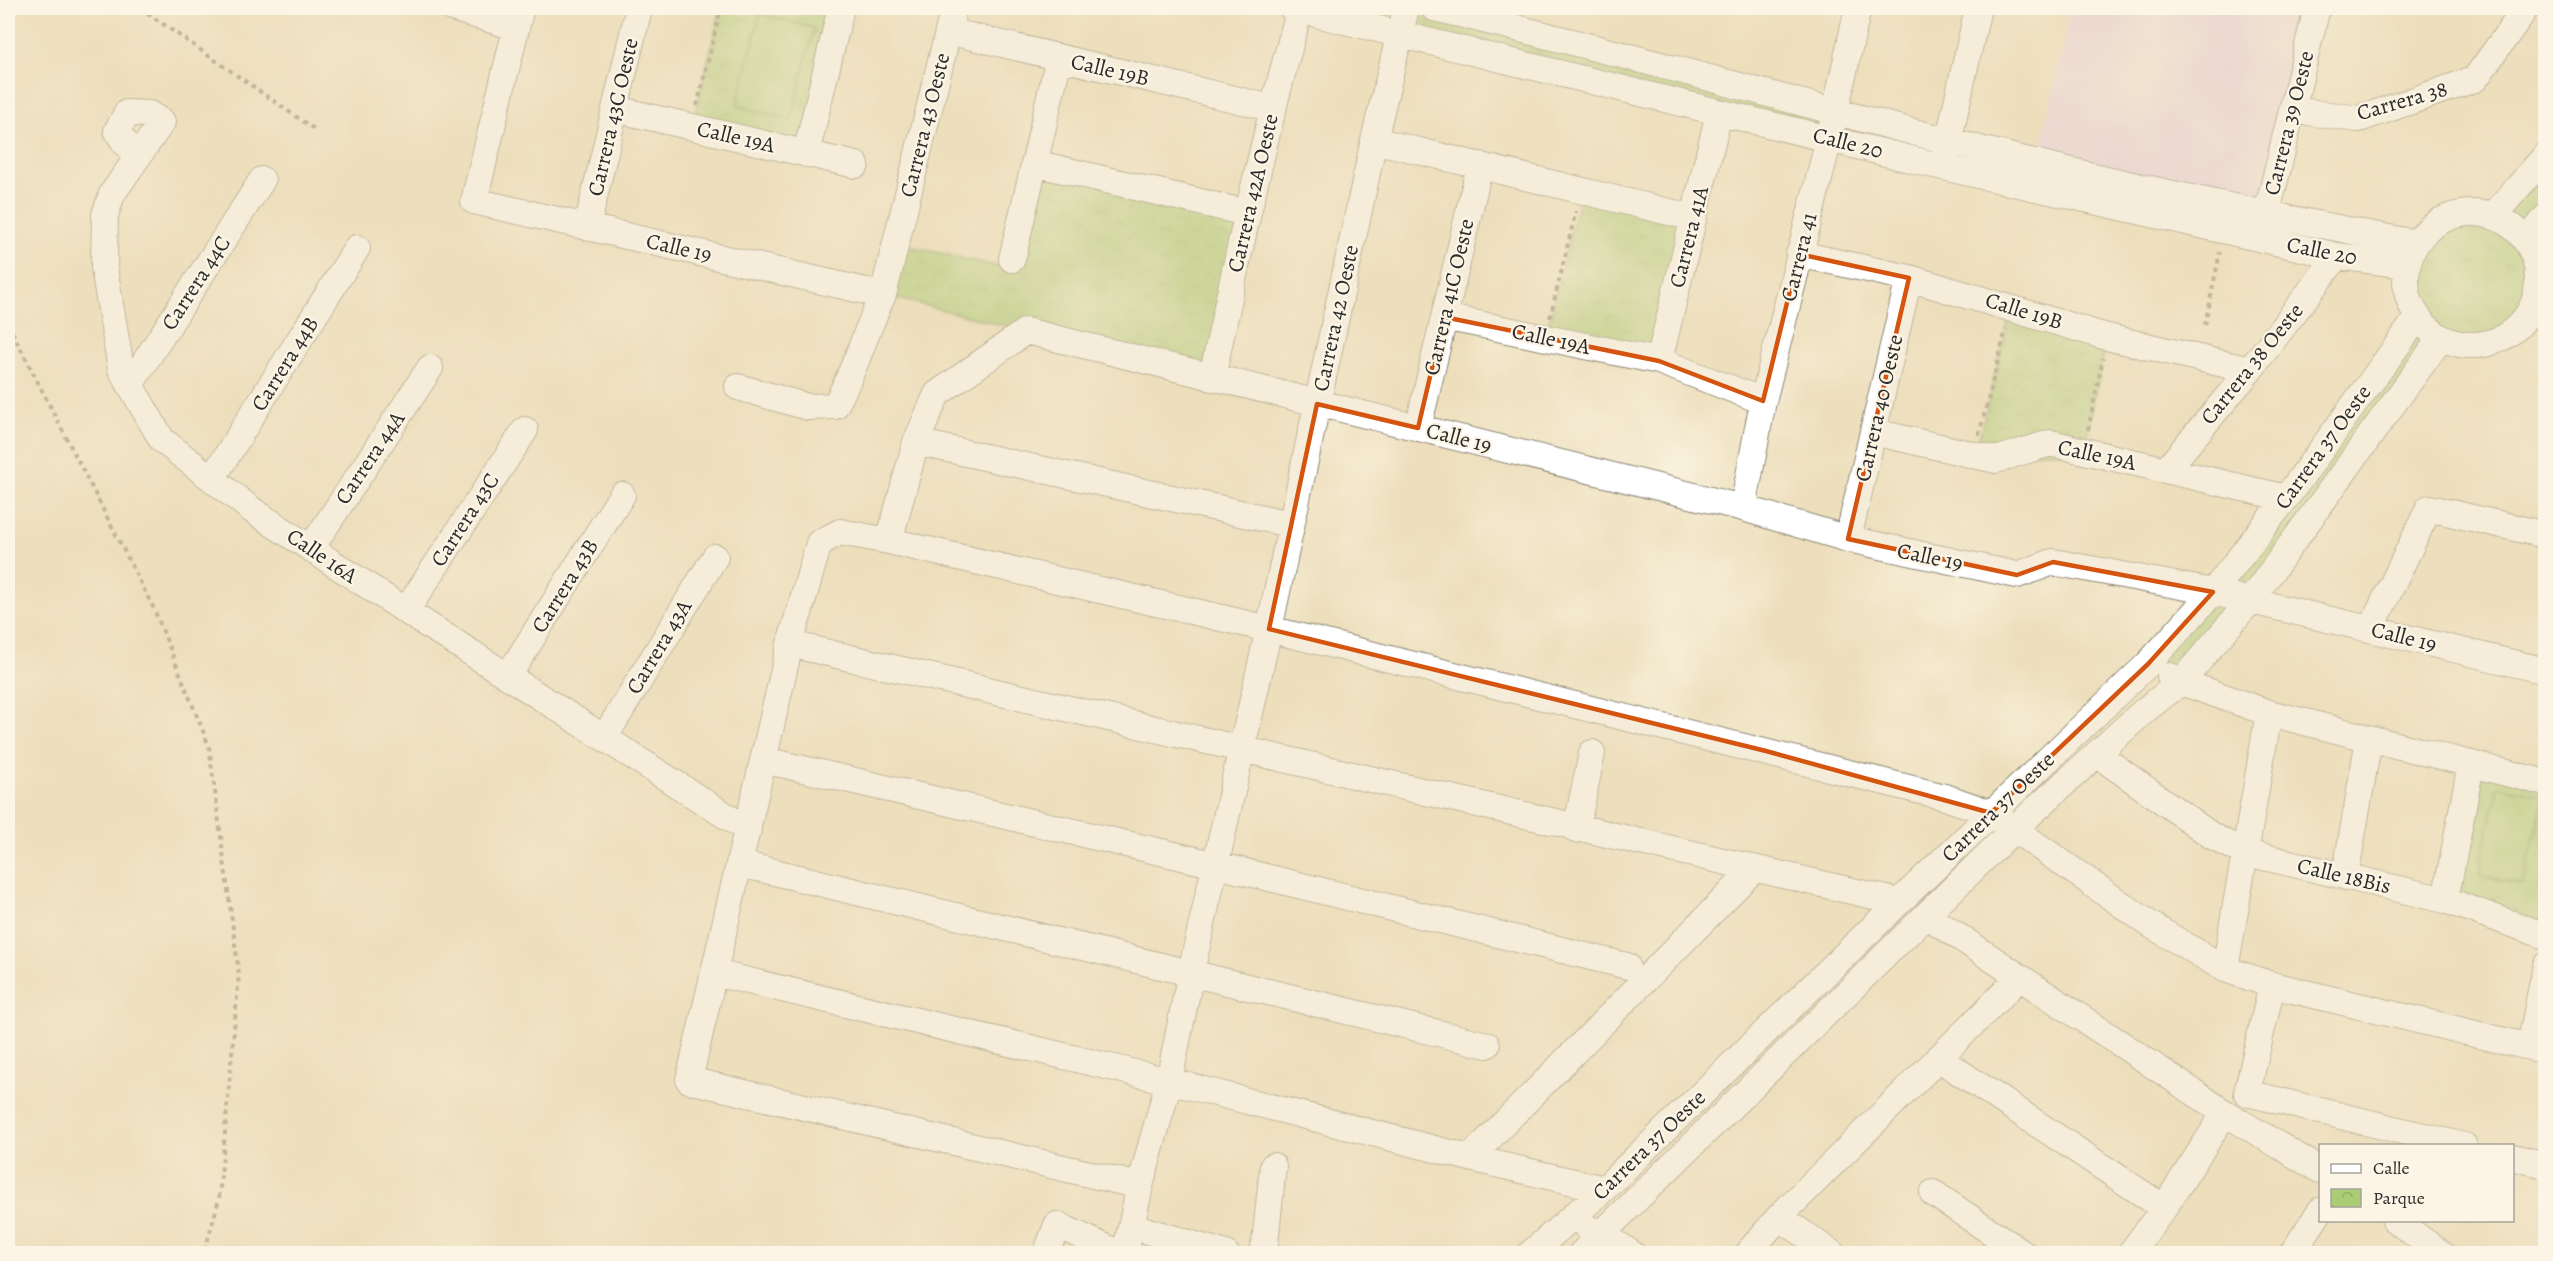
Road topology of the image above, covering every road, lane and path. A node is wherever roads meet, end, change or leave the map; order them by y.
1 (140, 8) edge
2 (452, 8) edge
3 (639, 8) edge
4 (721, 8) edge
5 (842, 8) edge
6 (1296, 8) edge
7 (1406, 8) edge
8 (1434, 8) edge
9 (1858, 8) edge
10 (1978, 8) edge
11 (2317, 8) edge
12 (2526, 8) edge
13 (519, 17) edge
14 (1519, 17) edge
15 (951, 19) edge
16 (1401, 33) junction
17 (1059, 57) junction
18 (1272, 108) junction
19 (615, 109) junction
20 (2293, 110) junction
21 (1719, 112) junction
22 (1836, 112) junction
23 (692, 127) junction
24 (314, 129) dead end
25 (1829, 139) junction
26 (1374, 140) junction
27 (1948, 141) junction
28 (140, 154) dead end
29 (806, 154) junction
30 (2546, 155) edge
31 (1034, 163) junction
32 (856, 165) dead end
33 (1480, 165) junction
34 (1943, 167) junction
35 (262, 180) dead end
36 (1581, 190) junction
37 (1247, 213) junction
38 (2493, 216) junction
39 (2546, 217) edge
40 (1694, 218) junction
41 (587, 227) junction
42 (2263, 227) junction
43 (2224, 231) junction
44 (2526, 241) junction
45 (357, 249) dead end
46 (1799, 254) junction
47 (2411, 254) junction
48 (2337, 256) junction
49 (1012, 259) dead end
50 (2542, 270) edge
51 (1910, 278) junction
52 (883, 295) junction
53 (2540, 302) edge
54 (2012, 307) junction
55 (1444, 317) junction
56 (2418, 317) junction
57 (8, 324) edge
58 (2205, 325) dead end
59 (2107, 337) junction
60 (1545, 338) junction
61 (2441, 338) junction
62 (1659, 361) junction
63 (430, 368) dead end
64 (2250, 370) junction
65 (1212, 378) junction
66 (130, 386) junction
67 (738, 387) dead end
68 (1763, 400) junction
69 (1317, 404) junction
70 (1418, 428) junction
71 (525, 430) dead end
72 (1874, 432) junction
73 (916, 442) junction
74 (2084, 451) junction
75 (1974, 454) junction
76 (2166, 470) junction
77 (212, 479) junction
78 (622, 495) dead end
79 (2286, 498) junction
80 (1743, 508) junction
81 (1290, 524) junction
82 (2546, 536) edge
83 (1848, 539) junction
84 (889, 541) junction
85 (310, 548) junction
86 (715, 557) dead end
87 (2213, 592) junction
88 (2250, 601) junction
89 (405, 611) junction
90 (1269, 629) junction
91 (2371, 629) junction
92 (790, 644) junction
93 (2148, 664) junction
94 (2546, 671) edge
95 (508, 676) junction
96 (2181, 682) junction
97 (2269, 713) junction
98 (604, 738) junction
99 (2369, 739) junction
100 (1243, 749) junction
101 (1592, 753) dead end
102 (2098, 755) junction
103 (764, 760) junction
104 (2471, 764) junction
105 (2546, 783) edge
106 (1991, 813) junction
107 (2014, 829) junction
108 (748, 830) junction
109 (1576, 830) junction
110 (2243, 852) junction
111 (741, 864) junction
112 (1217, 865) junction
113 (1754, 869) junction
114 (2345, 877) junction
115 (2445, 900) junction
116 (1899, 902) junction
117 (1926, 915) junction
118 (2546, 936) edge
119 (2546, 965) edge
120 (1627, 966) dead end
121 (2224, 969) junction
122 (1191, 972) junction
123 (715, 973) junction
124 (2020, 977) junction
125 (2272, 985) junction
126 (1487, 1045) dead end
127 (2538, 1049) edge
128 (1938, 1058) junction
129 (1169, 1081) junction
130 (2225, 1113) junction
131 (2456, 1144) edge
132 (2514, 1157) edge
133 (1470, 1158) junction
134 (2546, 1165) edge
135 (1273, 1166) dead end
136 (2319, 1169) edge
137 (1140, 1186) junction
138 (1604, 1189) junction
139 (1933, 1193) dead end
140 (2164, 1208) junction
141 (2319, 1213) edge
142 (1779, 1217) junction
143 (1567, 1220) junction
144 (2396, 1222) edge
145 (1131, 1226) junction
146 (1603, 1234) junction
147 (204, 1254) edge
148 (1046, 1254) edge
149 (1120, 1254) edge
150 (1125, 1254) edge
151 (1226, 1254) edge
152 (1261, 1254) edge
153 (1530, 1254) edge
154 (1581, 1254) edge
155 (1632, 1254) edge
156 (1748, 1254) edge
157 (1833, 1254) edge
158 (2024, 1254) edge
159 (2130, 1254) edge
160 (2292, 1254) edge
161 (2442, 1254) edge

1 - 24 path
2 - 13 street
3 - 19 street, Carrera 43C Oeste
4 - 23 path
5 - 29 street
6 - 16 street, Calle 20
6 - 18 street, Carrera 42A Oeste
7 - 16 street, Carrera 42 Oeste
8 - 14 street, Calle 20
9 - 22 street, Carrera 41
10 - 27 street
11 - 20 street, Carrera 39 Oeste
12 - 20 street, Carrera 38
13 - 41 street, Calle 19
14 - 22 street, Calle 20
15 - 17 street, Calle 19B
15 - 52 street, Carrera 43 Oeste
16 - 21 street, Calle 20
16 - 26 street, Carrera 42 Oeste
17 - 18 street, Calle 19B
17 - 31 street
18 - 37 street, Carrera 42A Oeste
19 - 23 street, Calle 19A
19 - 41 street, Carrera 43C Oeste
20 - 42 street, Carrera 39 Oeste
21 - 25 street, Calle 20
21 - 40 street, Carrera 41A
22 - 25 street, Carrera 41
22 - 27 street, Calle 20
23 - 29 street, Calle 19A
25 - 34 street, Calle 20
25 - 46 street, Carrera 41
26 - 33 street
26 - 69 street, Carrera 42 Oeste
27 - 34 street
27 - 42 street, Calle 20
28 - 66 street, Calle 16A
29 - 32 street, Calle 19A
30 - 38 street
31 - 37 street
31 - 49 street
33 - 36 street
33 - 55 street, Carrera 41C Oeste
34 - 43 street, Calle 20
35 - 66 street, Carrera 44C
36 - 40 street
36 - 60 path
37 - 65 street, Carrera 42A Oeste
38 - 44 street
38 - 47 street
39 - 44 street
40 - 62 street, Carrera 41A
41 - 52 street, Calle 19
42 - 43 street, Calle 20
42 - 47 street, Calle 20
42 - 48 street, Calle 20
43 - 58 path
44 - 50 street
45 - 77 street, Carrera 44B
46 - 51 street, Calle 19B
46 - 68 street, Carrera 41
47 - 48 street, Calle 20
47 - 56 street
48 - 64 street, Carrera 38 Oeste
50 - 53 street
51 - 54 street, Calle 19B
51 - 72 street, Carrera 40 Oeste
52 - 67 street, Carrera 43 Oeste
53 - 61 street
54 - 59 street, Calle 19B
54 - 75 path
55 - 60 street, Calle 19A
55 - 70 street, Carrera 41C Oeste
56 - 61 street
56 - 79 street, Carrera 37 Oeste
57 - 147 path
59 - 64 street, Calle 19B
59 - 74 path
60 - 62 street, Calle 19A
61 - 88 street, Carrera 37 Oeste
62 - 68 street, Calle 19A
63 - 85 street, Carrera 44A
64 - 76 street, Carrera 38 Oeste
65 - 69 street, Calle 19
65 - 73 street, Calle 19
66 - 77 street, Calle 16A
68 - 80 street, Carrera 41
69 - 70 street, Calle 19
69 - 81 street, Carrera 42 Oeste
70 - 80 street, Calle 19
71 - 89 street, Carrera 43C
72 - 75 street, Calle 19A
72 - 83 street, Carrera 40 Oeste
73 - 81 street
73 - 84 street, Calle 19
74 - 75 street, Calle 19A
74 - 76 street, Calle 19A
76 - 79 street, Calle 19A
77 - 85 street, Calle 16A
78 - 95 street, Carrera 43B
79 - 87 street, Carrera 37 Oeste
80 - 83 street, Calle 19
81 - 90 street, Carrera 42 Oeste
82 - 91 street
83 - 87 street, Calle 19
84 - 90 street
84 - 92 street
85 - 89 street, Calle 16A
86 - 98 street, Carrera 43A
87 - 88 street, Calle 19
87 - 93 street, Carrera 37 Oeste
88 - 91 street, Calle 19
88 - 96 street, Carrera 37 Oeste
89 - 95 street, Calle 16A
90 - 100 street, Carrera 42 Oeste
90 - 106 street
91 - 94 street, Calle 19
92 - 100 street
92 - 103 street
93 - 96 street
93 - 106 street, Carrera 37 Oeste
95 - 98 street, Calle 16A
96 - 97 street
96 - 102 street, Carrera 37 Oeste
97 - 99 street
97 - 110 street
98 - 108 street, Calle 16A
99 - 104 street
99 - 114 street
100 - 109 street
100 - 112 street, Carrera 42 Oeste
101 - 109 street
102 - 107 street, Carrera 37 Oeste
102 - 110 street, Calle 18Bis
103 - 108 street
103 - 112 street
104 - 105 street
104 - 115 street
106 - 107 street
106 - 116 street, Carrera 37 Oeste
107 - 117 street, Carrera 37 Oeste
107 - 121 street
108 - 111 street
109 - 113 street
110 - 114 street, Calle 18Bis
110 - 121 street
111 - 122 street
111 - 123 street
112 - 120 street
112 - 122 street, Carrera 42 Oeste
113 - 116 street
113 - 133 street
114 - 115 street, Calle 18Bis
115 - 118 street, Calle 18Bis
116 - 138 street, Carrera 37 Oeste
117 - 124 street
117 - 146 street, Carrera 37 Oeste
119 - 127 street
121 - 125 street
122 - 126 street
122 - 129 street, Carrera 42 Oeste
123 - 129 street
123 - 137 street
124 - 128 street
124 - 130 street
125 - 127 street
125 - 131 street
128 - 140 street
128 - 142 street
129 - 133 street
129 - 137 street, Carrera 42 Oeste
130 - 136 street
130 - 140 street
132 - 134 street
133 - 138 street
135 - 152 street
137 - 145 street, Carrera 42 Oeste
138 - 143 street, Carrera 37 Oeste
139 - 158 street
140 - 159 street
141 - 160 street
142 - 156 street
142 - 157 street
143 - 146 street
143 - 153 street, Carrera 37 Oeste
144 - 161 street
145 - 150 street, Carrera 42 Oeste
145 - 151 street
146 - 154 street, Carrera 37 Oeste
146 - 155 street
148 - 149 street

